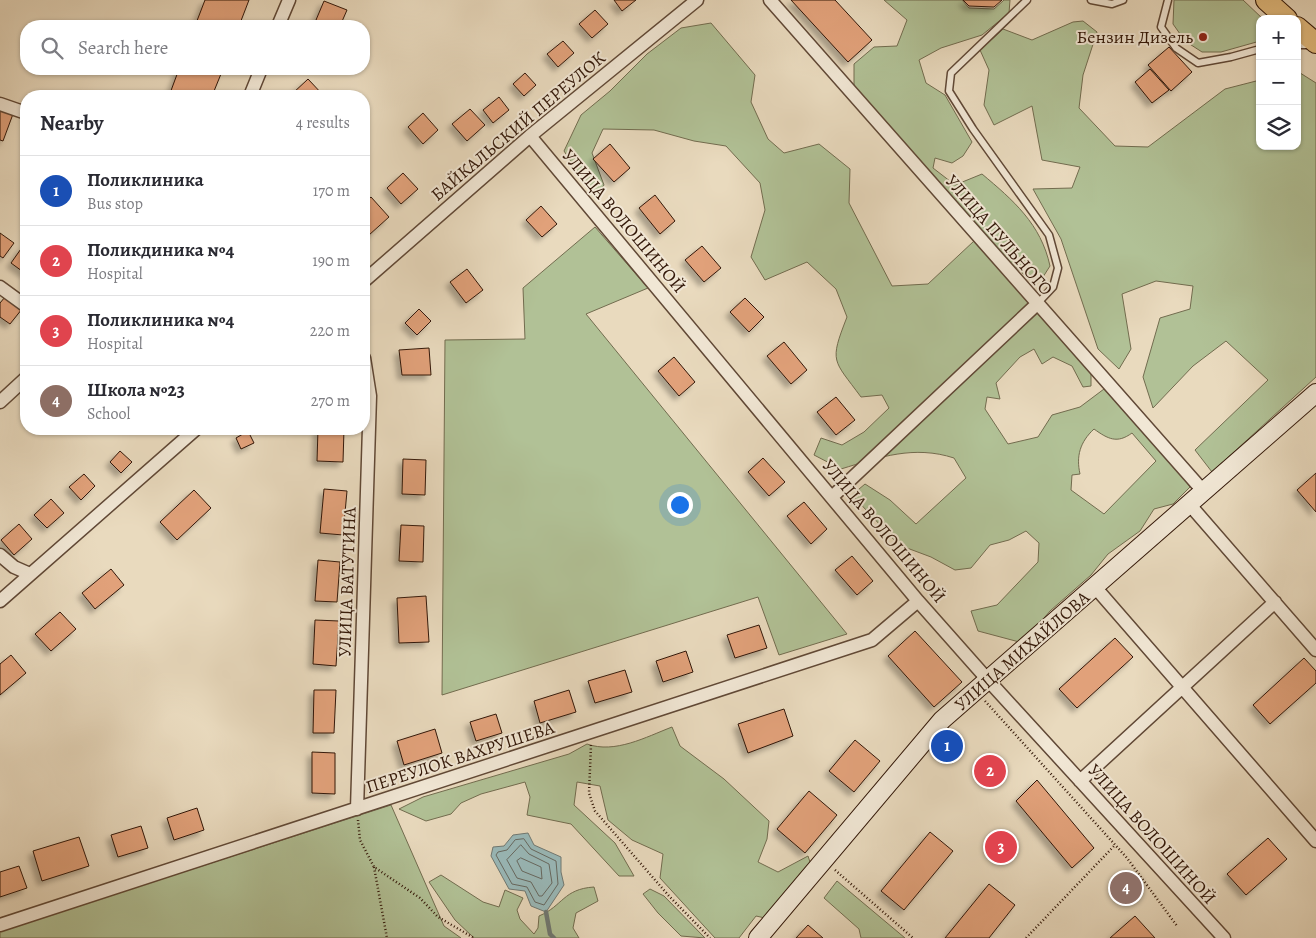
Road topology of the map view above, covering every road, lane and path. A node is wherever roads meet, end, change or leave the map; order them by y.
1 (289, 0) edge
2 (697, 0) edge
3 (770, 0) edge
4 (1027, 0) edge
5 (1091, 0) edge
6 (1123, 0) edge
7 (1168, 0) edge
8 (1266, 0) edge
9 (1283, 15) edge
10 (281, 20) edge
11 (1301, 31) edge
12 (1316, 44) edge
13 (1301, 45) edge
14 (1256, 50) edge
15 (259, 75) edge
16 (252, 90) edge
17 (0, 104) edge
18 (20, 111) edge
19 (530, 136) junction
20 (370, 276) edge
21 (0, 287) edge
22 (20, 302) edge
23 (1036, 305) junction
24 (20, 384) edge
25 (1316, 393) edge
26 (0, 402) edge
27 (188, 435) edge
28 (369, 435) edge
29 (1204, 492) junction
30 (832, 497) junction
31 (1190, 505) junction
32 (0, 556) edge
33 (30, 574) junction
34 (1095, 587) junction
35 (0, 601) edge
36 (918, 601) junction
37 (1275, 602) junction
38 (1316, 650) edge
39 (982, 686) junction
40 (1182, 688) junction
41 (592, 732) junction
42 (1080, 781) junction
43 (357, 808) junction
44 (1316, 842) edge
45 (1115, 845) junction
46 (825, 861) junction
47 (374, 867) junction
48 (0, 925) edge
49 (1177, 926) dead end
50 (387, 938) edge
51 (474, 938) edge
52 (710, 938) edge
53 (758, 938) edge
54 (913, 938) edge
55 (1026, 938) edge
56 (1224, 938) edge

1 - 10 street
2 - 19 street, БАЙКАЛЬСКИЙ ПЕРЕУЛОК
3 - 23 street, УЛИЦА ПУЛЬНОГО
4 - 23 lane
5 - 6 lane
7 - 14 lane
8 - 9 main road
11 - 12 main road
12 - 13 lane
15 - 16 street
17 - 18 street
19 - 20 street, БАЙКАЛЬСКИЙ ПЕРЕУЛОК
19 - 30 street, УЛИЦА ВОЛОШИНОЙ
21 - 22 street
23 - 29 street, УЛИЦА ПУЛЬНОГО
23 - 30 street
24 - 26 street
25 - 29 street, УЛИЦА МИХАЙЛОВА
27 - 33 street
28 - 43 street, УЛИЦА ВАТУТИНА
29 - 31 street, УЛИЦА МИХАЙЛОВА
30 - 36 street, УЛИЦА ВОЛОШИНОЙ
31 - 34 street, УЛИЦА МИХАЙЛОВА
31 - 37 street
32 - 33 street
33 - 35 street
34 - 39 street, УЛИЦА МИХАЙЛОВА
34 - 40 street
36 - 39 street, УЛИЦА ВОЛОШИНОЙ
36 - 41 street, ПЕРЕУЛОК ВАХРУШЕВА
37 - 38 street
37 - 40 street
39 - 42 street, УЛИЦА ВОЛОШИНОЙ
39 - 45 path
39 - 46 street, УЛИЦА МИХАЙЛОВА
40 - 42 street
40 - 44 street
41 - 43 street, ПЕРЕУЛОК ВАХРУШЕВА
41 - 52 path
42 - 56 street, УЛИЦА ВОЛОШИНОЙ
43 - 47 path
43 - 48 street, ПЕРЕУЛОК ВАХРУШЕВА
45 - 49 path
45 - 55 path
46 - 53 street, УЛИЦА МИХАЙЛОВА
46 - 54 path
47 - 50 path
47 - 51 path

